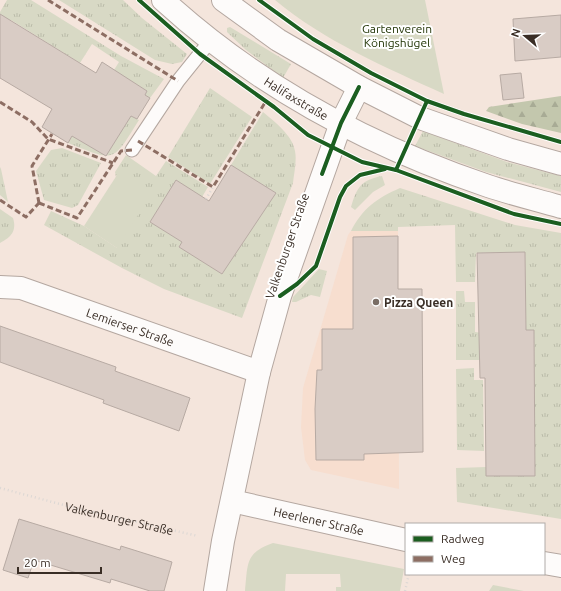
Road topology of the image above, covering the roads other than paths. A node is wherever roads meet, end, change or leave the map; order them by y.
1 (163, 0) edge
2 (223, 0) edge
3 (211, 40) junction
4 (359, 87) junction
5 (341, 123) junction
6 (132, 150) dead end
7 (561, 164) edge
8 (561, 207) edge
9 (0, 287) edge
10 (259, 372) junction
11 (232, 501) junction
12 (405, 540) edge
13 (545, 563) edge
14 (561, 566) edge
15 (215, 591) edge

1 - 3 street, Halifaxstraße
2 - 4 street
3 - 5 street, Halifaxstraße
3 - 6 lane
4 - 5 street, Valkenburger Straße
4 - 7 street
5 - 8 street, Halifaxstraße
5 - 10 street, Valkenburger Straße
9 - 10 street, Lemierser Straße
10 - 11 street, Valkenburger Straße
11 - 12 street, Heerlener Straße
11 - 15 street, Valkenburger Straße
13 - 14 street

